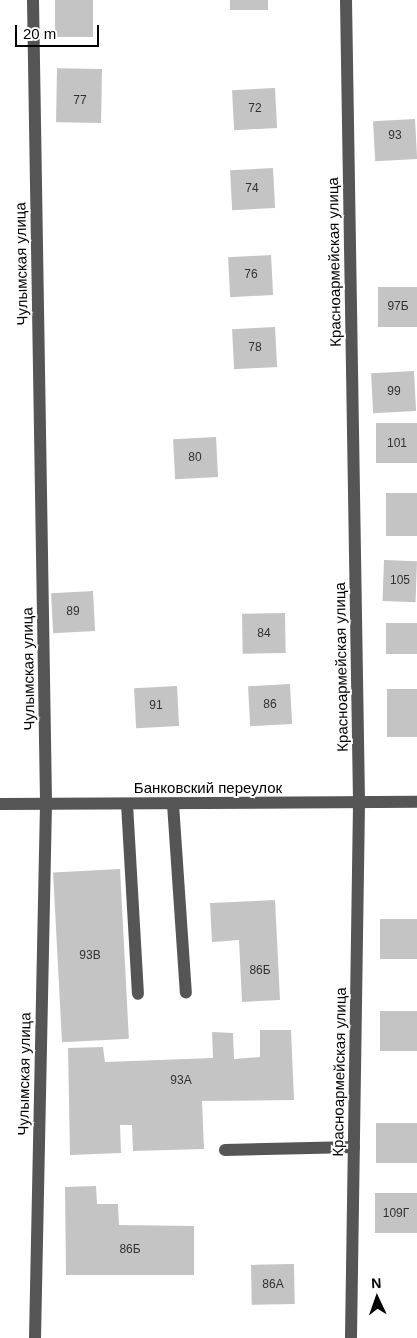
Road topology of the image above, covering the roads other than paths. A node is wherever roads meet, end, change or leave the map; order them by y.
1 (33, 0) edge
2 (346, 0) edge
3 (417, 802) edge
4 (0, 804) edge
5 (46, 804) junction
6 (127, 804) junction
7 (173, 804) junction
8 (359, 804) junction
9 (186, 993) dead end
10 (138, 994) dead end
11 (354, 1147) junction
12 (225, 1150) dead end
13 (351, 1336) edge
14 (35, 1338) edge

1 - 5 street, Чулымская улица
2 - 8 street, Красноармейская улица
3 - 8 street, Банковский переулок
4 - 5 street, Банковский переулок
5 - 6 street, Банковский переулок
5 - 14 street, Чулымская улица
6 - 7 street, Банковский переулок
6 - 10 street
7 - 8 street, Банковский переулок
7 - 9 street
8 - 11 street, Красноармейская улица
11 - 12 street
11 - 13 street, Красноармейская улица

